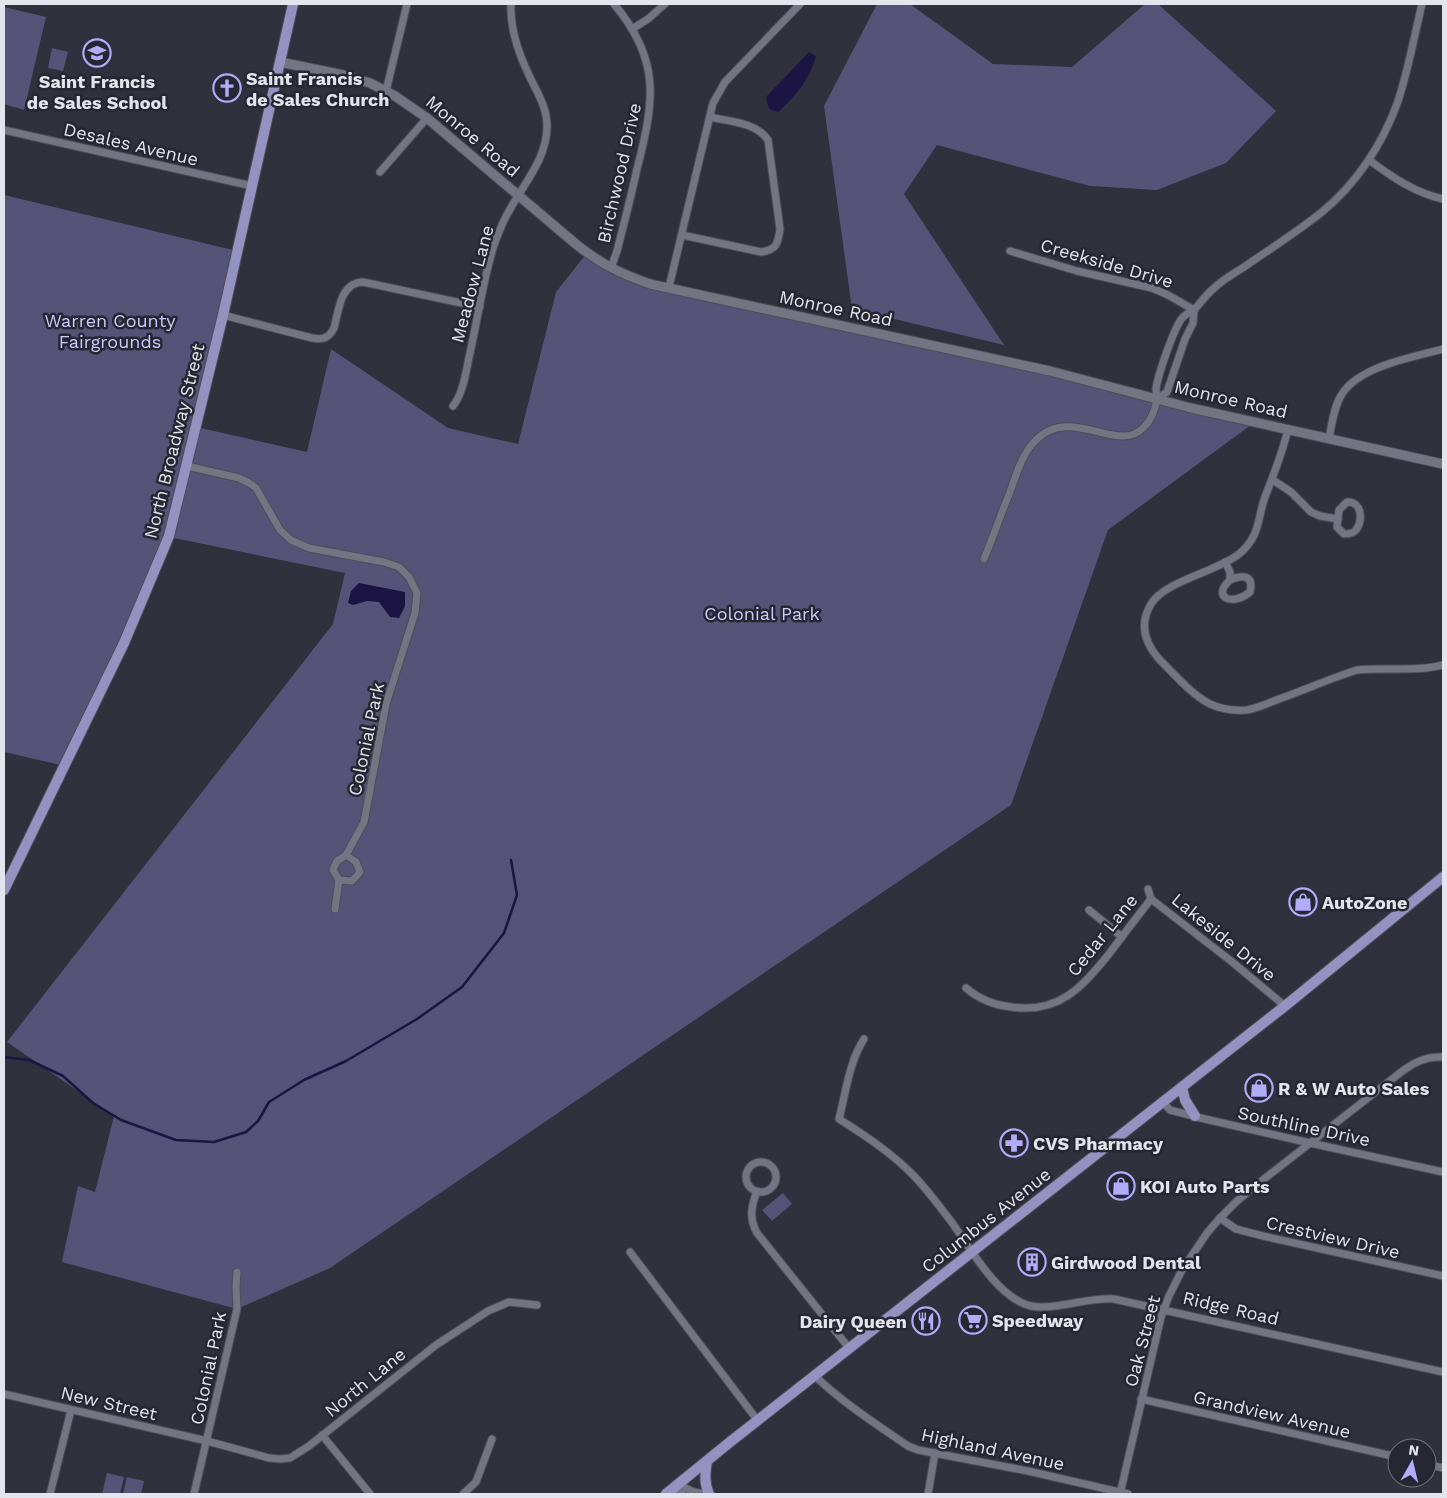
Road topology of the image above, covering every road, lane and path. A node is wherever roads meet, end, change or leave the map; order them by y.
1 (293, 4) edge
2 (407, 4) edge
3 (511, 4) edge
4 (614, 4) edge
5 (665, 4) edge
6 (800, 4) edge
7 (1422, 4) edge
8 (632, 29) junction
9 (280, 62) junction
10 (386, 91) junction
11 (710, 117) junction
12 (427, 118) junction
13 (4, 130) edge
14 (1368, 160) junction
15 (380, 172) dead end
16 (252, 186) junction
17 (518, 195) junction
18 (1443, 199) edge
19 (682, 235) junction
20 (1010, 251) dead end
21 (611, 268) junction
22 (669, 288) junction
23 (480, 308) junction
24 (1194, 310) junction
25 (223, 315) junction
26 (1443, 349) edge
27 (1157, 399) junction
28 (452, 406) dead end
29 (1288, 429) junction
30 (1329, 438) junction
31 (1443, 464) edge
32 (187, 466) junction
33 (1273, 480) junction
34 (1338, 519) junction
35 (984, 559) dead end
36 (1225, 562) junction
37 (1230, 580) dead end
38 (1443, 665) edge
39 (346, 855) junction
40 (1443, 877) edge
41 (339, 880) junction
42 (1148, 889) dead end
43 (4, 890) edge
44 (1151, 899) junction
45 (335, 909) dead end
46 (1089, 910) dead end
47 (1122, 937) junction
48 (966, 988) dead end
49 (1285, 1006) junction
50 (864, 1038) dead end
51 (1443, 1057) edge
52 (1182, 1087) junction
53 (1163, 1102) junction
54 (1195, 1116) junction
55 (1310, 1143) junction
56 (1443, 1172) edge
57 (756, 1192) junction
58 (1220, 1218) junction
59 (630, 1252) dead end
60 (972, 1252) junction
61 (237, 1272) dead end
62 (1443, 1276) edge
63 (538, 1305) dead end
64 (1164, 1309) junction
65 (849, 1348) junction
66 (1443, 1372) edge
67 (815, 1376) junction
68 (4, 1394) edge
69 (1141, 1399) junction
70 (71, 1410) junction
71 (758, 1421) junction
72 (322, 1435) junction
73 (492, 1439) dead end
74 (207, 1442) junction
75 (934, 1453) junction
76 (1387, 1455) edge
77 (707, 1461) junction
78 (680, 1489) edge
79 (1120, 1493) edge
80 (50, 1494) edge
81 (194, 1494) edge
82 (370, 1494) edge
83 (463, 1494) edge
84 (666, 1494) edge
85 (704, 1494) edge
86 (709, 1494) edge
87 (928, 1494) edge
88 (1128, 1494) edge

1 - 9 main road, North Broadway Street
2 - 10 street
3 - 17 street, Meadow Lane
4 - 8 street, Birchwood Drive
5 - 8 street
6 - 11 street
7 - 14 street
8 - 21 street, Birchwood Drive
9 - 10 street, Monroe Road
9 - 16 main road, North Broadway Street
10 - 12 street, Monroe Road
11 - 19 street
11 - 19 street
12 - 15 street
12 - 17 street, Monroe Road
13 - 16 street, Desales Avenue
14 - 18 street
14 - 24 street
16 - 25 main road, North Broadway Street
17 - 21 street, Monroe Road
17 - 23 street, Meadow Lane
19 - 22 street
20 - 24 street, Creekside Drive
21 - 22 street, Monroe Road
22 - 27 street, Monroe Road
23 - 25 street
23 - 28 street, Meadow Lane
24 - 27 street
24 - 27 street
25 - 32 main road, North Broadway Street
26 - 30 street
27 - 29 street, Monroe Road
27 - 35 street
29 - 30 street, Monroe Road
29 - 33 street
30 - 31 street, Monroe Road
32 - 39 street, Colonial Park
32 - 43 main road, North Broadway Street
33 - 34 street
33 - 36 street
34 - 34 street
36 - 37 street
36 - 38 street
39 - 41 street, Colonial Park
39 - 41 street
40 - 49 main road, Columbus Avenue
41 - 45 street, Colonial Park
42 - 44 street, Lakeside Drive
44 - 47 street, Cedar Lane
44 - 49 street, Lakeside Drive
46 - 47 street
47 - 48 street, Cedar Lane
49 - 52 main road, Columbus Avenue
50 - 60 street, Ridge Road
51 - 55 street, Oak Street
52 - 53 main road, Columbus Avenue
52 - 54 main road
53 - 54 street, Southline Drive
53 - 60 main road, Columbus Avenue
54 - 55 street, Southline Drive
55 - 56 street, Southline Drive
55 - 58 street, Oak Street
57 - 57 street
57 - 65 street
58 - 62 street, Crestview Drive
58 - 64 street, Oak Street
59 - 71 street
60 - 64 street, Ridge Road
60 - 65 main road, Columbus Avenue
61 - 74 street, Colonial Park
63 - 72 street, North Lane
64 - 66 street, Ridge Road
64 - 69 street, Oak Street
65 - 67 main road, Columbus Avenue
67 - 71 main road, Columbus Avenue
67 - 75 street, Highland Avenue
68 - 70 street, New Street
69 - 76 street, Grandview Avenue
69 - 79 street, Oak Street
70 - 74 street, New Street
70 - 80 street
71 - 77 main road, Columbus Avenue
72 - 74 street, North Lane
72 - 82 street
73 - 83 street
74 - 81 street, Colonial Park
75 - 79 street, Highland Avenue
75 - 87 street
77 - 78 main road, Columbus Avenue
77 - 86 main road
78 - 84 main road, Columbus Avenue
78 - 85 street
79 - 88 street, Highland Avenue

